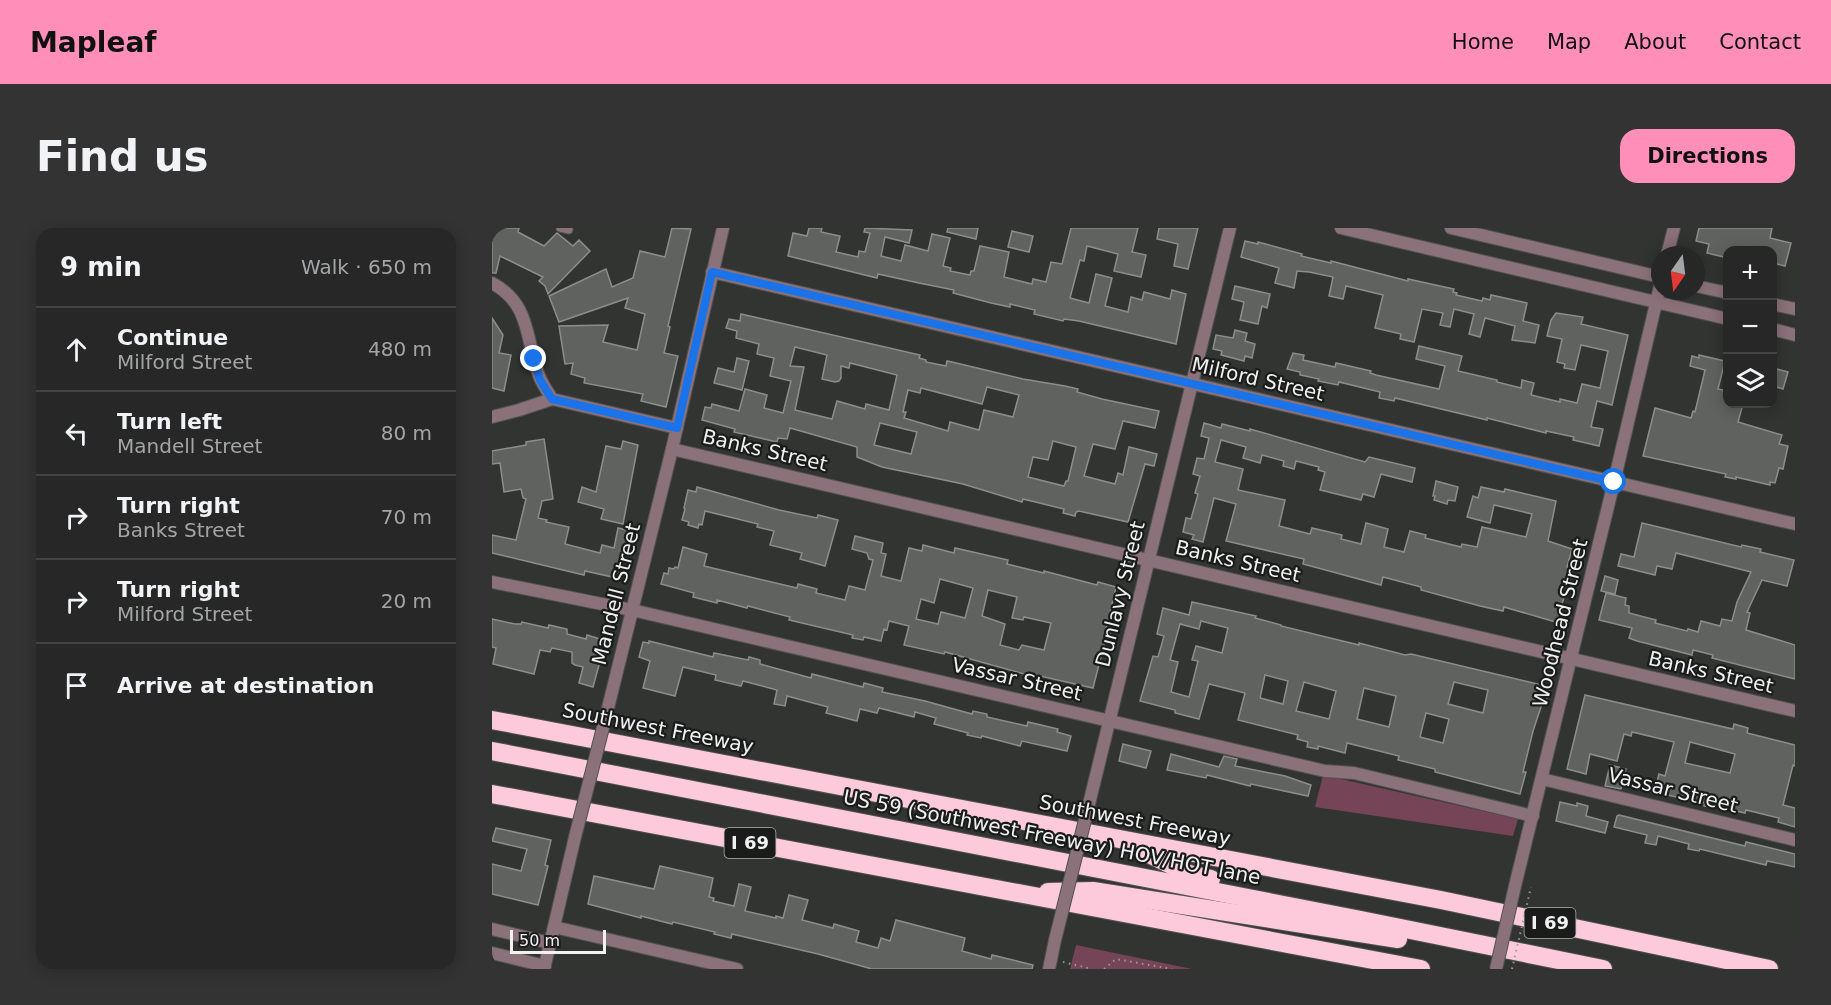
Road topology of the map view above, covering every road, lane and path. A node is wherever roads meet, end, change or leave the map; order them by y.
1 (560, 228) edge
2 (723, 228) edge
3 (1230, 228) edge
4 (1341, 228) edge
5 (1451, 228) edge
6 (1674, 228) edge
7 (569, 230) dead end
8 (1670, 246) edge
9 (712, 272) junction
10 (1651, 275) edge
11 (492, 283) edge
12 (1705, 288) edge
13 (1723, 292) edge
14 (1656, 302) junction
15 (1777, 305) edge
16 (1795, 309) edge
17 (1723, 318) edge
18 (1777, 330) edge
19 (1795, 335) edge
20 (1192, 384) junction
21 (552, 399) junction
22 (492, 417) edge
23 (677, 428) junction
24 (672, 449) junction
25 (1614, 482) junction
26 (1795, 524) edge
27 (1149, 560) junction
28 (492, 582) edge
29 (632, 610) junction
30 (1571, 659) junction
31 (1795, 711) edge
32 (492, 720) edge
33 (1109, 721) junction
34 (492, 752) edge
35 (1542, 779) junction
36 (492, 794) edge
37 (1533, 816) junction
38 (1795, 840) edge
39 (1126, 842) junction
40 (1532, 887) dead end
41 (1008, 892) junction
42 (554, 927) junction
43 (492, 929) edge
44 (550, 943) junction
45 (492, 953) edge
46 (1050, 964) edge
47 (544, 968) edge
48 (1596, 968) edge
49 (736, 969) edge
50 (1092, 969) edge
51 (1104, 969) edge
52 (1172, 969) edge
53 (1421, 969) edge
54 (1496, 969) edge
55 (1512, 969) edge
56 (1769, 969) edge

1 - 7 lane
2 - 9 street, Mandell Street
3 - 20 street, Dunlavy Street
4 - 14 street
5 - 10 street
6 - 8 street
9 - 20 street, Milford Street
9 - 23 street, Mandell Street
11 - 21 street
12 - 13 street
14 - 17 street
14 - 25 street, Woodhead Street
15 - 16 street
18 - 19 street
20 - 25 street, Milford Street
20 - 27 street, Dunlavy Street
21 - 22 street
21 - 23 street, Banks Street
23 - 24 street, Mandell Street
24 - 27 street, Banks Street
24 - 29 street, Mandell Street
25 - 26 street, Milford Street
25 - 30 street, Woodhead Street
27 - 30 street, Banks Street
27 - 33 street, Dunlavy Street
28 - 29 street, Vassar Street
29 - 33 street, Vassar Street
29 - 42 street, Mandell Street, bridge
30 - 31 street, Banks Street
30 - 35 street, Woodhead Street
32 - 39 highway, Southwest Freeway / I 69
33 - 37 street, Vassar Street
33 - 46 street, Dunlavy Street, bridge
34 - 48 highway, US 59 (Southwest Freeway) HOV/HOT lane
35 - 37 street, Woodhead Street
35 - 38 street, Vassar Street
36 - 41 highway, I 69
37 - 54 street, Woodhead Street, bridge
39 - 48 highway
39 - 56 highway, Southwest Freeway / I 69
40 - 55 path, bridge
41 - 48 highway
41 - 53 highway, I 69
42 - 44 street, Mandell Street
42 - 49 street
43 - 44 street
44 - 47 street, Mandell Street
45 - 47 street
46 - 50 path
51 - 52 path

